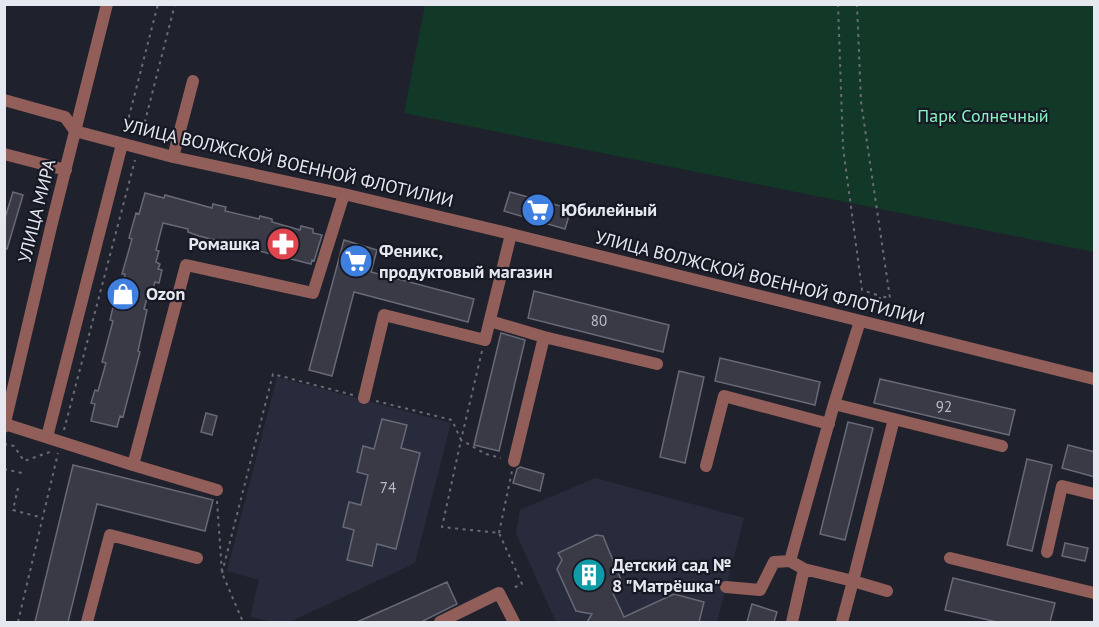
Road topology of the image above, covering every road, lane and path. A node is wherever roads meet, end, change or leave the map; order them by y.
1 (107, 4) edge
2 (158, 4) edge
3 (175, 4) edge
4 (838, 4) edge
5 (857, 4) edge
6 (193, 81) dead end
7 (4, 100) edge
8 (75, 131) junction
9 (122, 144) junction
10 (138, 148) junction
11 (5, 157) edge
12 (173, 157) junction
13 (66, 170) junction
14 (344, 194) junction
15 (511, 234) junction
16 (880, 296) junction
17 (490, 321) junction
18 (860, 321) junction
19 (878, 326) junction
20 (544, 337) junction
21 (485, 340) junction
22 (657, 364) dead end
23 (1095, 380) edge
24 (8, 395) edge
25 (364, 398) junction
26 (834, 404) junction
27 (894, 419) junction
28 (829, 424) junction
29 (5, 426) edge
30 (47, 437) junction
31 (461, 440) junction
32 (61, 442) junction
33 (4, 444) edge
34 (1002, 446) dead end
35 (514, 461) junction
36 (133, 465) junction
37 (706, 466) dead end
38 (4, 469) edge
39 (22, 473) dead end
40 (18, 488) dead end
41 (217, 490) joint
42 (1095, 494) edge
43 (43, 518) junction
44 (499, 533) junction
45 (1047, 552) dead end
46 (197, 558) dead end
47 (950, 558) dead end
48 (790, 561) junction
49 (804, 569) junction
50 (222, 573) junction
51 (853, 581) junction
52 (726, 587) dead end
53 (886, 591) dead end
54 (499, 593) junction
55 (1095, 593) edge
56 (18, 622) edge
57 (87, 622) edge
58 (243, 622) edge
59 (441, 622) edge
60 (514, 622) edge
61 (792, 622) edge
62 (842, 622) edge

1 - 8 street, УЛИЦА МИРА
2 - 9 path
3 - 10 path
4 - 16 path
5 - 16 path
6 - 12 street
7 - 8 street, УЛИЦА ВОЛЖСКОЙ ВОЕННОЙ ФЛОТИЛИИ
8 - 9 street, УЛИЦА ВОЛЖСКОЙ ВОЕННОЙ ФЛОТИЛИИ
8 - 13 street, УЛИЦА МИРА
9 - 10 street, УЛИЦА ВОЛЖСКОЙ ВОЕННОЙ ФЛОТИЛИИ
9 - 30 street
10 - 12 street, УЛИЦА ВОЛЖСКОЙ ВОЕННОЙ ФЛОТИЛИИ
10 - 32 path
11 - 13 street
12 - 14 street, УЛИЦА ВОЛЖСКОЙ ВОЕННОЙ ФЛОТИЛИИ
13 - 24 street, УЛИЦА МИРА
14 - 15 street, УЛИЦА ВОЛЖСКОЙ ВОЕННОЙ ФЛОТИЛИИ
14 - 36 street
15 - 17 street
15 - 18 street, УЛИЦА ВОЛЖСКОЙ ВОЕННОЙ ФЛОТИЛИИ
16 - 19 path
17 - 20 street
17 - 21 street
18 - 19 street, УЛИЦА ВОЛЖСКОЙ ВОЕННОЙ ФЛОТИЛИИ
18 - 26 street
19 - 23 street, УЛИЦА ВОЛЖСКОЙ ВОЕННОЙ ФЛОТИЛИИ
20 - 22 street
20 - 35 street
21 - 25 street
21 - 31 path
24 - 29 street, УЛИЦА МИРА
25 - 31 path
25 - 50 path
26 - 27 street
26 - 28 street
27 - 34 street
27 - 51 street
28 - 37 street
28 - 48 street
29 - 30 street
30 - 32 street
31 - 35 path
31 - 44 path
32 - 36 street
33 - 43 path
35 - 44 path
36 - 41 street
38 - 39 path
40 - 43 path
41 - 50 path
42 - 45 street
43 - 56 path
44 - 54 path
46 - 57 street
47 - 55 street
48 - 49 street
48 - 52 street
49 - 51 street
49 - 61 street
50 - 58 path
51 - 53 street
51 - 62 street
54 - 59 street
54 - 60 street

